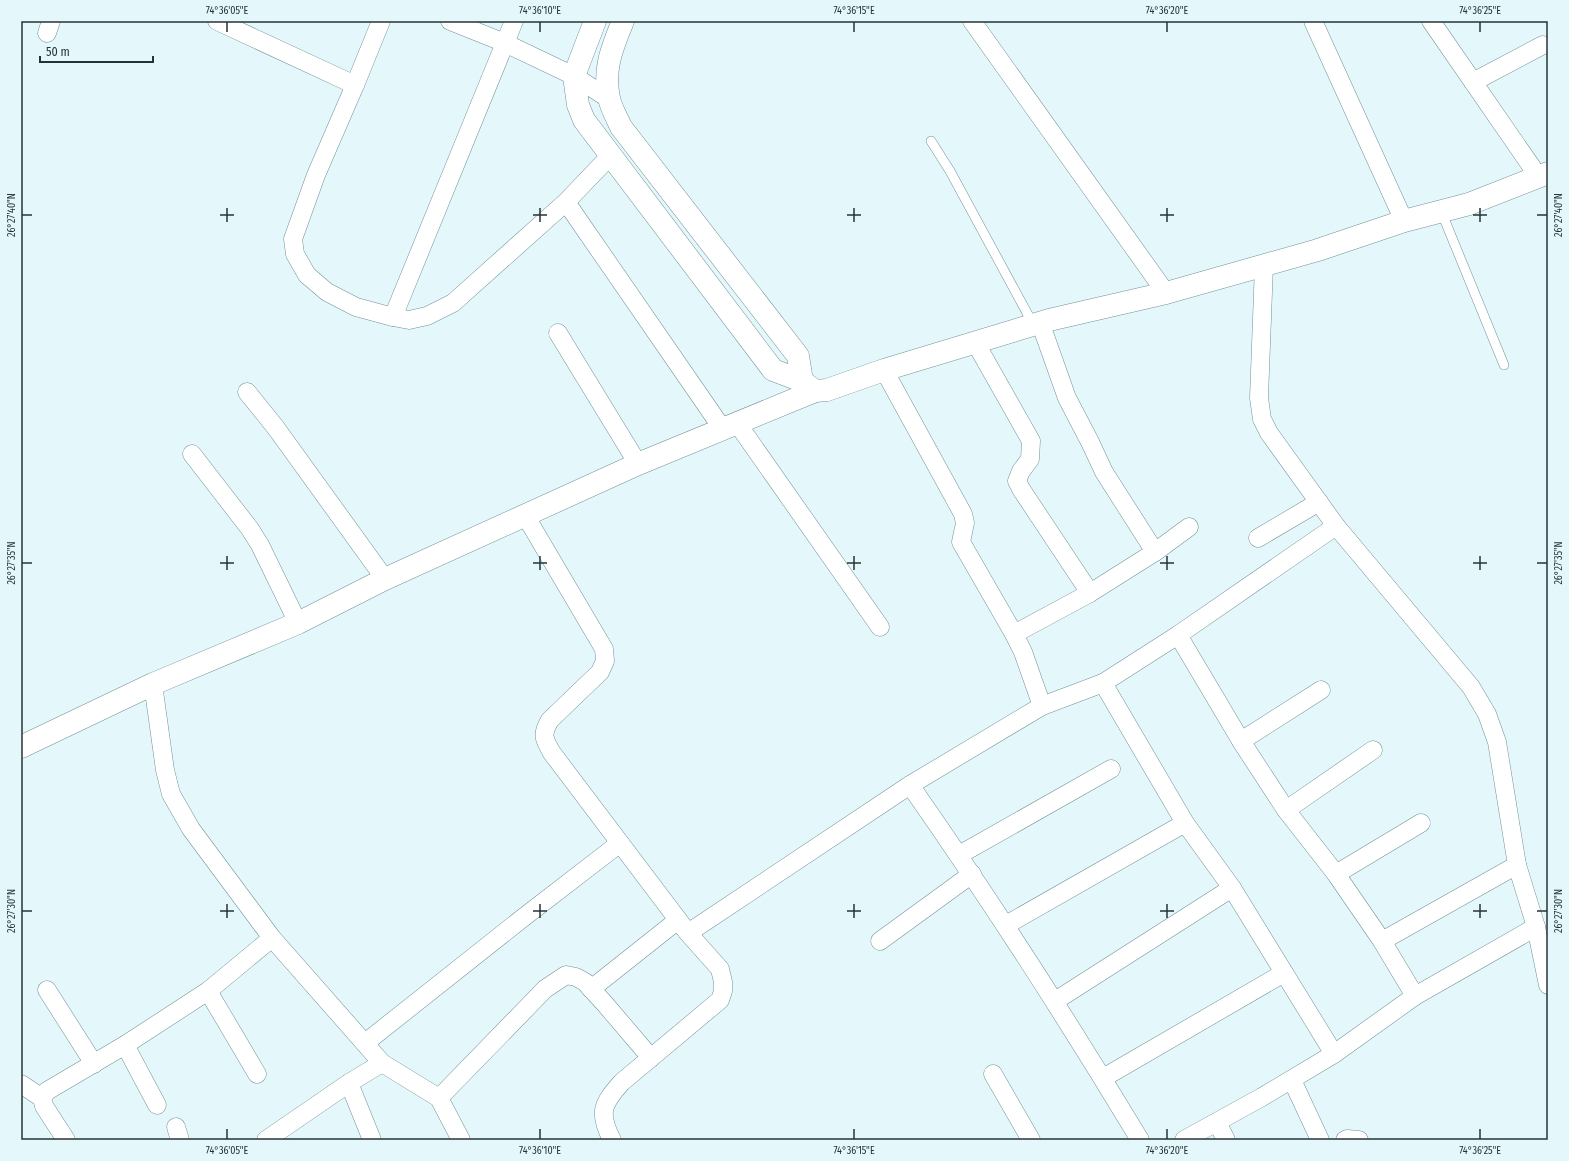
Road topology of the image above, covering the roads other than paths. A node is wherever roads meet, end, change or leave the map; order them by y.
1 (217, 21) edge
2 (381, 21) edge
3 (450, 21) edge
4 (514, 21) edge
5 (595, 21) edge
6 (624, 21) edge
7 (972, 21) edge
8 (1313, 21) edge
9 (1432, 21) edge
10 (505, 43) junction
11 (1542, 45) dead end
12 (574, 76) junction
13 (1474, 82) junction
14 (355, 85) junction
15 (609, 99) junction
16 (931, 141) dead end
17 (610, 156) junction
18 (1543, 175) edge
19 (566, 202) junction
20 (1441, 211) junction
21 (1404, 221) junction
22 (1264, 265) junction
23 (1166, 293) junction
24 (393, 317) junction
25 (1037, 323) junction
26 (558, 333) dead end
27 (975, 342) junction
28 (1504, 365) dead end
29 (884, 370) junction
30 (809, 386) junction
31 (247, 392) dead end
32 (730, 426) junction
33 (192, 454) dead end
34 (638, 464) junction
35 (1319, 502) junction
36 (525, 515) junction
37 (1336, 526) junction
38 (1189, 527) dead end
39 (1258, 538) dead end
40 (1155, 552) junction
41 (385, 579) junction
42 (1090, 593) junction
43 (298, 623) junction
44 (880, 627) dead end
45 (1014, 634) junction
46 (1178, 635) junction
47 (1103, 683) junction
48 (153, 684) junction
49 (1321, 690) dead end
50 (1042, 706) junction
51 (1241, 741) junction
52 (21, 747) edge
53 (1373, 750) dead end
54 (1110, 769) dead end
55 (910, 785) junction
56 (1286, 810) junction
57 (1185, 823) junction
58 (1421, 823) dead end
59 (620, 843) junction
60 (959, 855) junction
61 (1517, 865) junction
62 (972, 874) junction
63 (1336, 874) junction
64 (1232, 888) junction
65 (1006, 925) junction
66 (683, 927) junction
67 (1536, 927) junction
68 (272, 938) junction
69 (880, 941) dead end
70 (1382, 941) junction
71 (1284, 973) junction
72 (1548, 985) edge
73 (591, 988) junction
74 (47, 990) dead end
75 (208, 991) junction
76 (1415, 996) junction
77 (1055, 1001) junction
78 (365, 1043) junction
79 (125, 1045) junction
80 (1334, 1054) junction
81 (651, 1058) junction
82 (94, 1064) junction
83 (382, 1064) junction
84 (257, 1074) dead end
85 (993, 1074) dead end
86 (1103, 1078) junction
87 (1292, 1080) junction
88 (349, 1083) junction
89 (21, 1084) edge
90 (42, 1098) junction
91 (439, 1098) junction
92 (157, 1105) dead end
93 (1218, 1122) junction
94 (66, 1140) edge
95 (266, 1140) edge
96 (372, 1140) edge
97 (461, 1140) edge
98 (612, 1140) edge
99 (1031, 1140) edge
100 (1140, 1140) edge
101 (1184, 1140) edge
102 (1226, 1140) edge
103 (1320, 1140) edge
104 (1345, 1140) edge
105 (1359, 1140) edge

1 - 14 street
2 - 14 street
3 - 10 street
4 - 10 street
5 - 12 street
6 - 15 street
7 - 23 street
8 - 21 street
9 - 13 street
10 - 12 street
10 - 24 street
11 - 13 street
12 - 15 street
12 - 17 street
13 - 18 street
14 - 24 street
15 - 30 street
16 - 25 lane
17 - 19 street
17 - 30 street
18 - 20 street
19 - 24 street
19 - 32 street
20 - 21 street
20 - 28 lane
21 - 22 street
22 - 23 street
22 - 35 street
23 - 25 street
25 - 27 street
25 - 40 street
26 - 34 street
27 - 29 street
27 - 42 street
29 - 30 street
29 - 45 street
30 - 32 street
31 - 41 street
32 - 34 street
32 - 44 street
33 - 43 street
34 - 36 street
35 - 37 street
35 - 39 street
36 - 41 street
36 - 59 street
37 - 46 street
37 - 61 street
38 - 40 street
40 - 42 street
41 - 43 street
42 - 45 street
43 - 48 street
45 - 50 street
46 - 47 street
46 - 51 street
47 - 50 street
47 - 57 street
48 - 52 street
48 - 68 street
49 - 51 street
50 - 55 street
51 - 56 street
53 - 56 street
54 - 60 street
55 - 60 street
55 - 66 street
56 - 63 street
57 - 64 street
57 - 65 street
58 - 63 street
59 - 66 street
59 - 78 street
60 - 62 street
61 - 67 street
61 - 70 street
62 - 65 street
62 - 69 street
63 - 70 street
64 - 71 street
64 - 77 street
65 - 77 street
66 - 73 street
66 - 81 street
67 - 72 street
67 - 76 street
68 - 75 street
68 - 78 street
70 - 76 street
71 - 80 street
71 - 86 street
73 - 81 street
73 - 91 street
74 - 82 street
75 - 79 street
75 - 84 street
76 - 80 street
77 - 86 street
78 - 83 street
79 - 82 street
79 - 92 street
80 - 87 street
81 - 98 street
82 - 90 street
83 - 88 street
83 - 91 street
85 - 99 street
86 - 100 street
87 - 93 street
87 - 103 street
88 - 95 street
88 - 96 street
89 - 90 street
90 - 94 street
91 - 97 street
93 - 101 street
93 - 102 street
104 - 105 street

